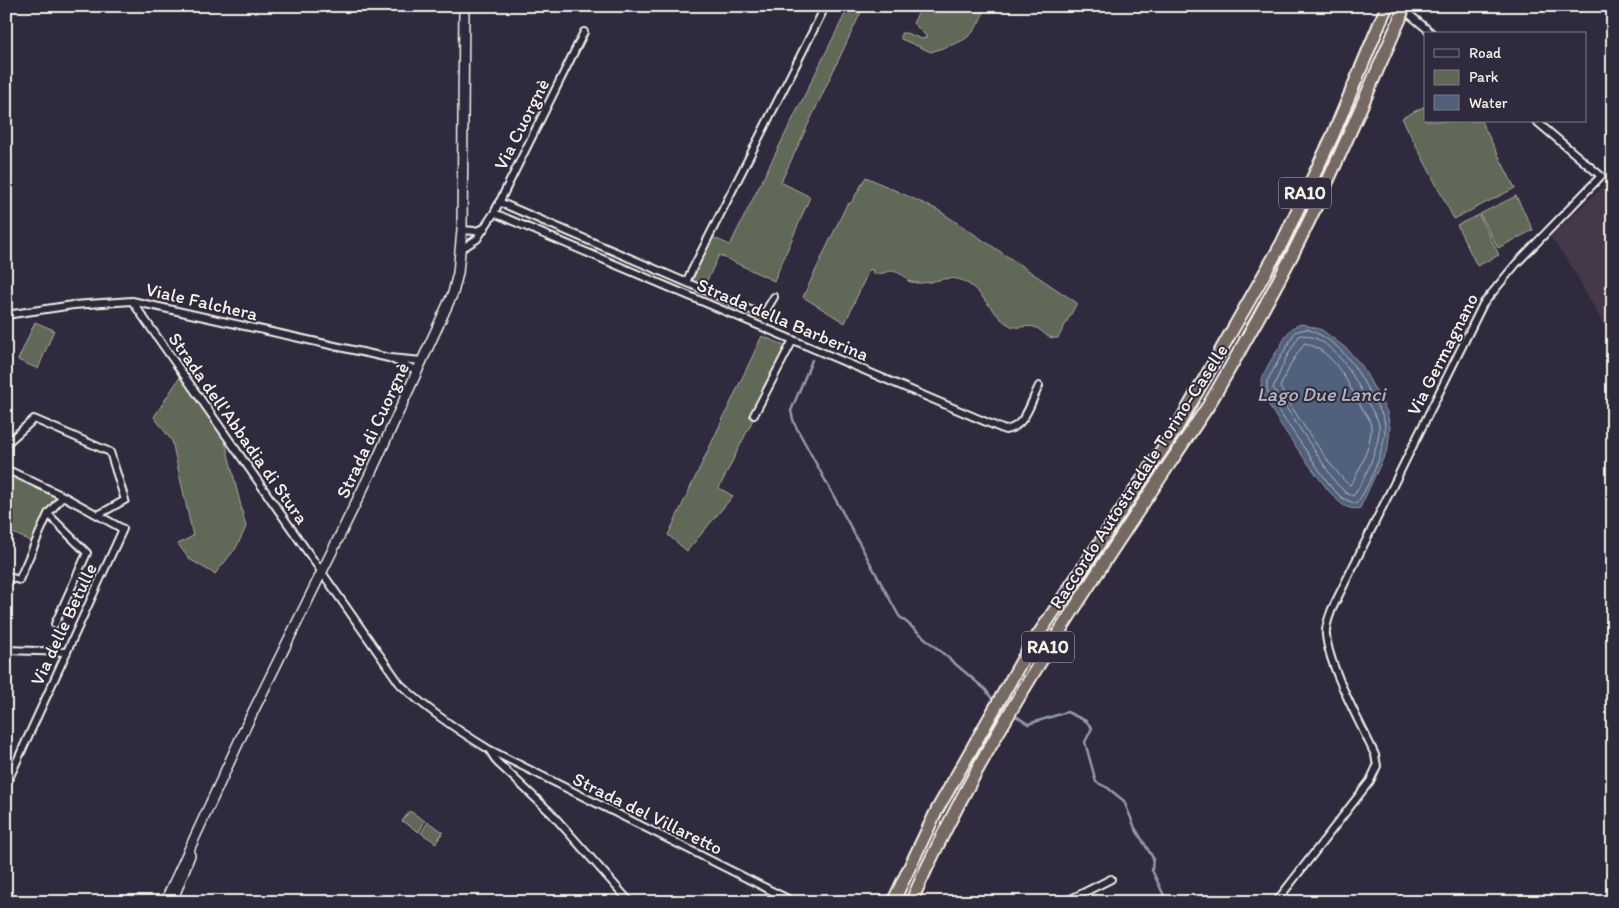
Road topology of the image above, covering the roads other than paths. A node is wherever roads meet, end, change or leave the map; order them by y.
1 (464, 6) edge
2 (1400, 6) edge
3 (1404, 6) edge
4 (1386, 9) edge
5 (822, 13) dead end
6 (584, 32) dead end
7 (1430, 32) edge
8 (1537, 122) edge
9 (499, 202) junction
10 (494, 212) junction
11 (485, 228) junction
12 (462, 230) junction
13 (461, 249) junction
14 (686, 282) junction
15 (774, 297) dead end
16 (132, 301) junction
17 (8, 314) edge
18 (793, 340) junction
19 (389, 358) junction
20 (422, 361) junction
21 (418, 371) junction
22 (1039, 386) dead end
23 (754, 415) dead end
24 (6, 444) edge
25 (6, 470) edge
26 (63, 496) junction
27 (48, 514) junction
28 (98, 515) junction
29 (321, 572) junction
30 (6, 576) edge
31 (55, 624) dead end
32 (6, 650) edge
33 (67, 652) junction
34 (490, 750) junction
35 (6, 785) edge
36 (194, 840) junction
37 (1111, 879) dead end
38 (165, 902) edge
39 (172, 902) edge
40 (630, 902) edge
41 (794, 902) edge
42 (893, 902) edge
43 (911, 902) edge
44 (1065, 902) edge
45 (1276, 902) edge

1 - 12 main road, Strada di Cuorgnè
2 - 7 street
3 - 43 highway, Raccordo Autostradale Torino-Caselle / RA10, bridge
4 - 42 highway, Raccordo Autostradale Torino-Caselle / RA10
5 - 14 street, Strada della Barberina
6 - 9 street, Via Cuorgnè
8 - 45 street, Via Germagnano
9 - 10 street, Via Cuorgnè
9 - 14 street, Strada della Barberina
10 - 11 street, Via Cuorgnè
10 - 18 street, Strada della Barberina
11 - 12 street
11 - 13 street, Via Cuorgnè
12 - 13 main road, Strada di Cuorgnè
13 - 20 main road, Strada di Cuorgnè
14 - 15 street, Strada della Barberina
16 - 17 street, Viale Falchera
16 - 19 street, Viale Falchera
16 - 29 street, Strada dell'Abbadia di Stura
18 - 22 street, Strada della Barberina
18 - 23 street
19 - 20 street, Viale Falchera
19 - 21 street, Viale Falchera
20 - 21 main road, Strada di Cuorgnè
21 - 29 main road, Strada di Cuorgnè
24 - 28 street
25 - 26 street, Via delle Betulle
26 - 27 street
26 - 28 street, Via delle Betulle
27 - 30 street
27 - 31 street, Via delle Betulle
28 - 33 street, Via delle Betulle
29 - 34 street, Strada del Villaretto
29 - 36 main road, Strada di Cuorgnè
32 - 33 street
33 - 35 street, Via delle Betulle
34 - 40 street, Strada del Villaretto
34 - 41 street, Strada del Villaretto
36 - 38 main road, Strada di Cuorgnè
36 - 39 main road, Strada di Cuorgnè
37 - 44 street

